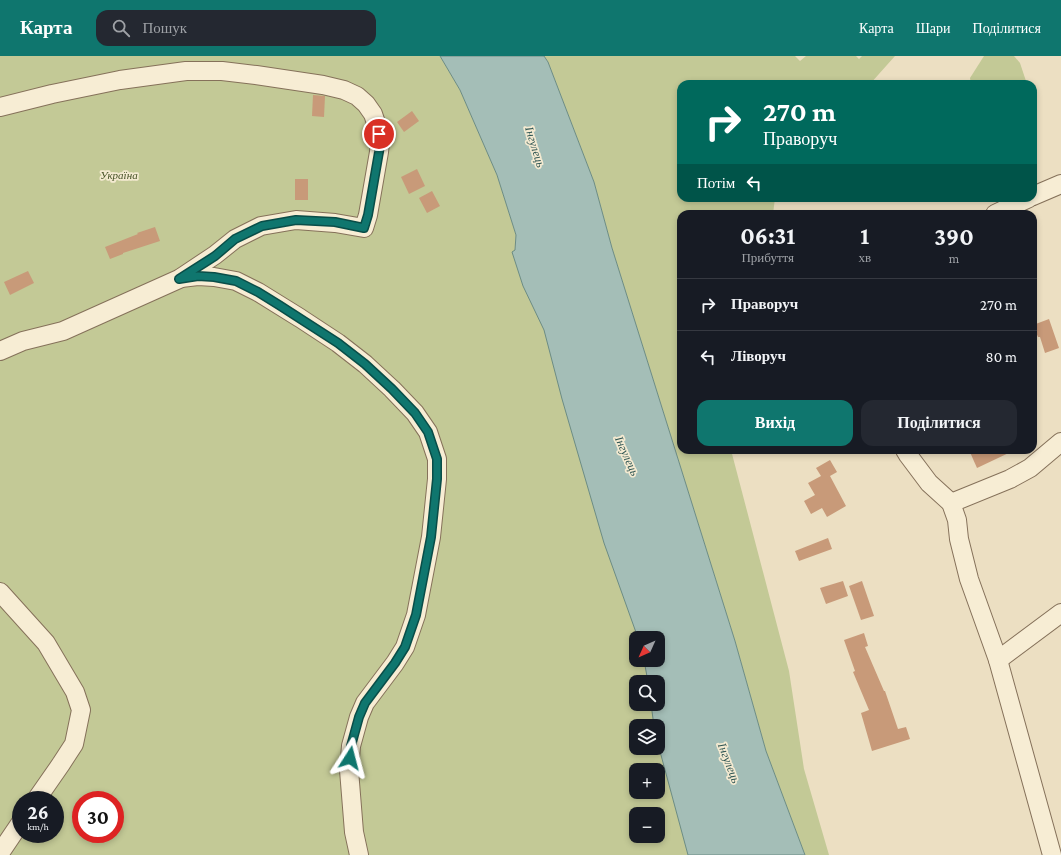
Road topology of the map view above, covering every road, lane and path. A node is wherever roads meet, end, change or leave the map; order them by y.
1 (0, 107) edge
2 (1061, 184) edge
3 (1037, 194) edge
4 (1020, 202) edge
5 (1004, 210) edge
6 (179, 279) junction
7 (0, 351) edge
8 (1061, 442) edge
9 (907, 454) edge
10 (951, 503) junction
11 (0, 592) edge
12 (1061, 613) edge
13 (998, 660) junction
14 (42, 791) edge
15 (12, 835) edge
16 (0, 853) edge
17 (359, 855) edge
18 (1052, 855) edge

1 - 6 street
2 - 3 street
4 - 5 street
6 - 7 street
6 - 17 street
8 - 10 street
9 - 10 street
10 - 13 street
11 - 14 street
12 - 13 street
13 - 18 street
15 - 16 street

